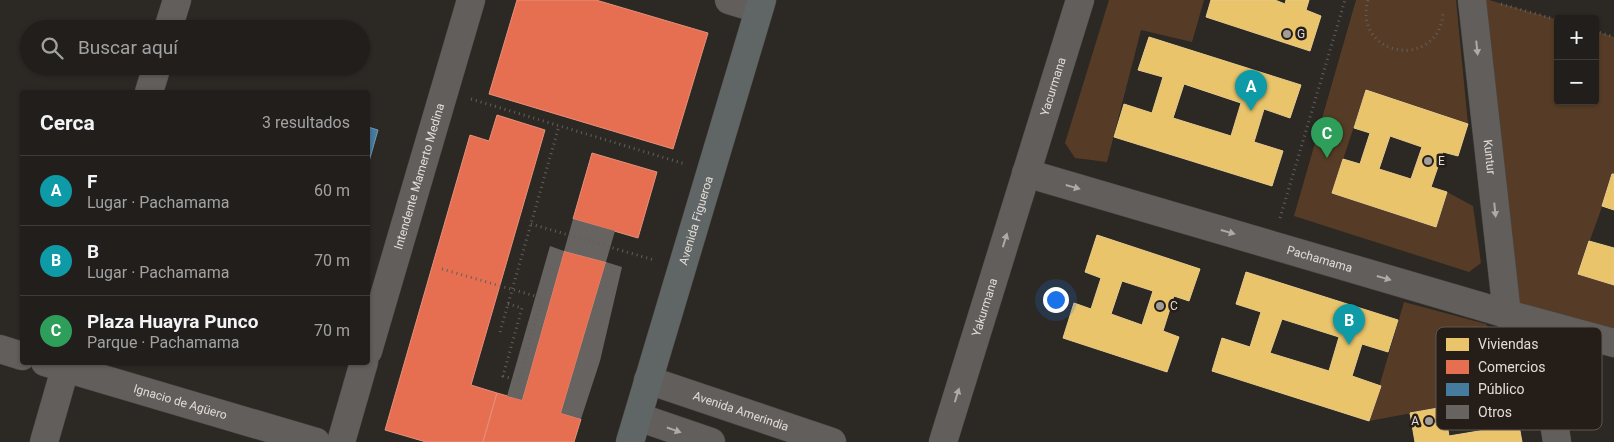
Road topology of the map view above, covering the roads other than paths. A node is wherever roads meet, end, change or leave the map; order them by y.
1 (177, 0) edge
2 (471, 0) edge
3 (729, 0) edge
4 (1080, 0) edge
5 (1485, 1) edge
6 (761, 4) edge
7 (171, 20) edge
8 (154, 75) edge
9 (150, 90) edge
10 (1026, 173) junction
11 (1507, 314) junction
12 (1515, 327) edge
13 (1555, 327) edge
14 (370, 345) edge
15 (0, 349) edge
16 (20, 355) edge
17 (60, 365) edge
18 (63, 365) edge
19 (363, 365) edge
20 (648, 380) junction
21 (634, 430) edge
22 (44, 442) edge
23 (316, 442) edge
24 (341, 442) edge
25 (711, 442) edge
26 (832, 442) edge
27 (942, 442) edge

1 - 7 street
2 - 14 street, Intendente Mamerto Medina
3 - 6 street
4 - 10 street, Yacurmana
5 -> 11 street, Kuntur
6 - 20 main road, Avenida Figueroa
8 - 9 street
10 -> 11 street, Pachamama
27 -> 10 street, Yakurmana
11 - 12 street
11 - 13 street, Pachamama
15 - 16 street
17 - 22 street
18 - 23 street, Ignacio de Agüero
19 - 24 street
20 - 21 main road, Avenida Figueroa
20 - 26 street, Avenida Amerindia
21 -> 25 street

